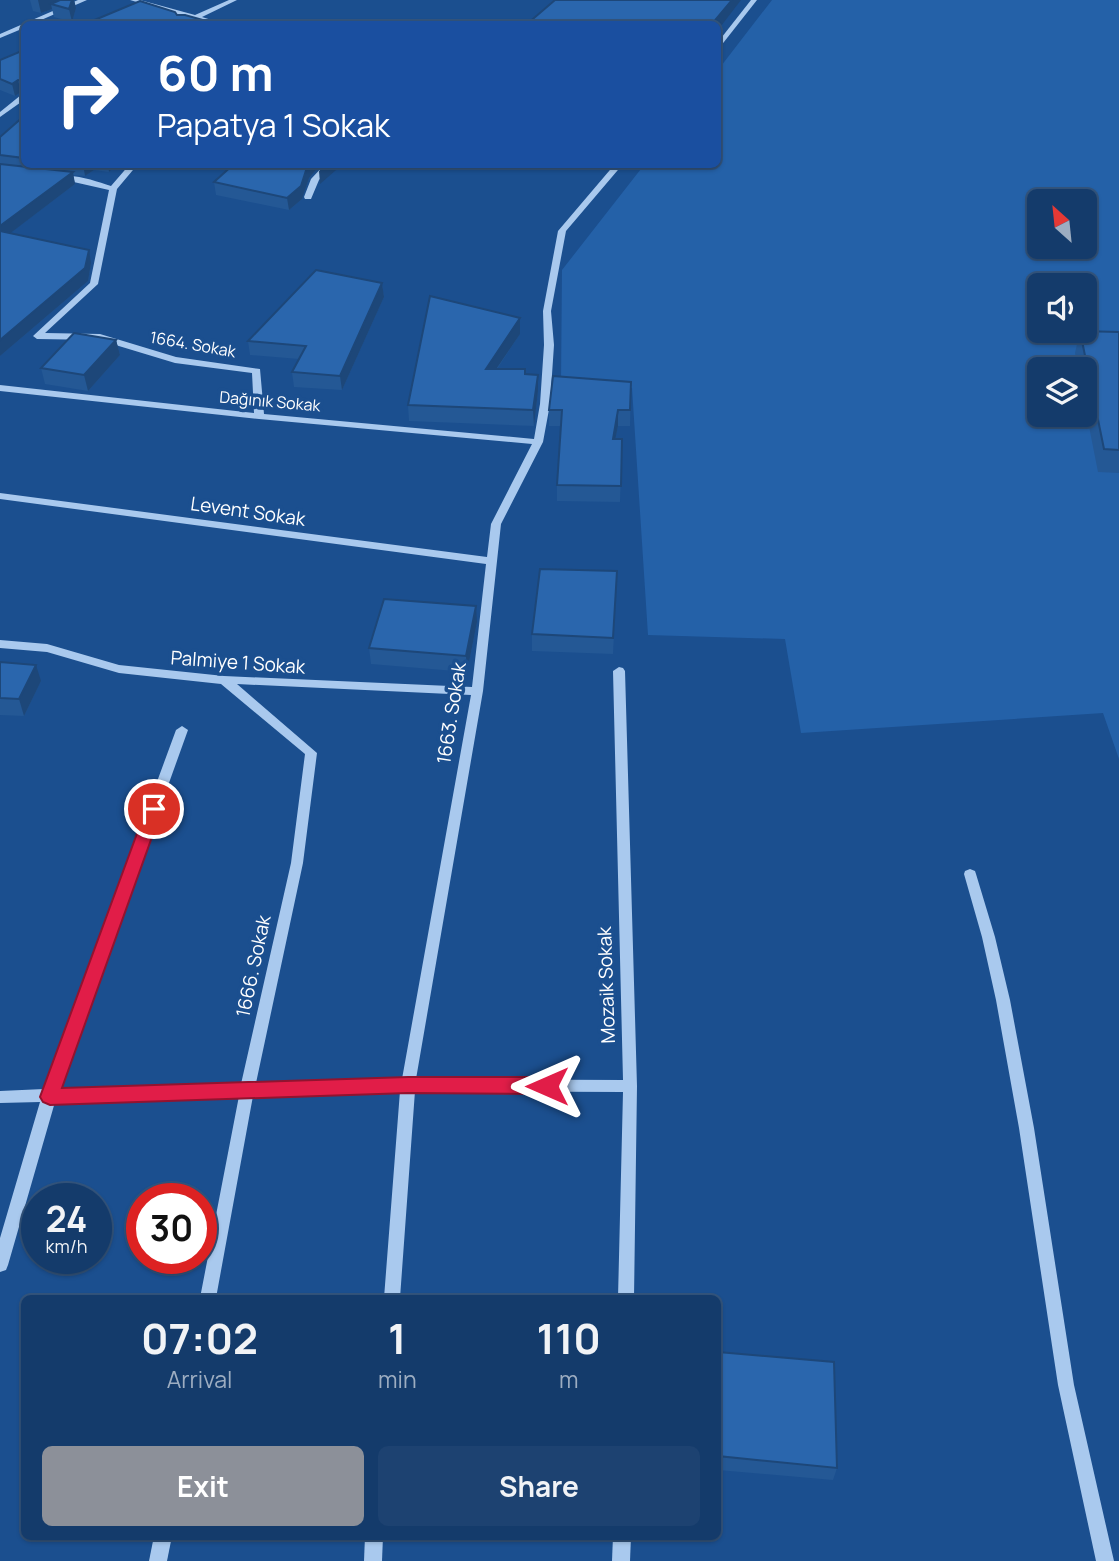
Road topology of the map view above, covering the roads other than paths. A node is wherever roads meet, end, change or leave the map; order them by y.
1 (84, 0) edge
2 (132, 0) edge
3 (234, 0) edge
4 (754, 0) edge
5 (196, 18) junction
6 (35, 21) edge
7 (190, 21) edge
8 (208, 21) edge
9 (21, 27) edge
10 (0, 36) edge
11 (721, 42) edge
12 (21, 99) edge
13 (0, 115) edge
14 (131, 168) edge
15 (326, 168) edge
16 (617, 168) edge
17 (46, 176) edge
18 (113, 189) junction
19 (308, 197) dead end
20 (0, 388) edge
21 (259, 416) junction
22 (538, 442) junction
23 (0, 496) edge
24 (492, 561) junction
25 (0, 644) edge
26 (619, 671) dead end
27 (224, 680) junction
28 (477, 691) junction
29 (182, 730) dead end
30 (970, 874) dead end
31 (408, 1085) junction
32 (630, 1086) junction
33 (247, 1091) junction
34 (0, 1097) edge
35 (50, 1097) junction
36 (0, 1265) edge
37 (209, 1295) edge
38 (392, 1295) edge
39 (626, 1295) edge
40 (162, 1540) edge
41 (374, 1540) edge
42 (622, 1540) edge
43 (158, 1561) edge
44 (373, 1561) edge
45 (621, 1561) edge
46 (1105, 1561) edge

1 - 6 street
2 - 5 street
3 - 5 street
4 - 11 street
5 - 7 street
5 - 8 street
9 - 10 street
12 - 13 street
14 - 18 street
15 - 19 street
16 - 22 street, 1663. Sokak
17 - 18 street
18 - 21 street, 1664. Sokak
20 - 21 street, Dağınık Sokak
21 - 22 street, Dağınık Sokak
22 - 24 street, 1663. Sokak
23 - 24 street, Levent Sokak
24 - 28 street, 1663. Sokak
25 - 27 street, Palmiye 1 Sokak
26 - 32 street, Mozaik Sokak
27 - 28 street, Palmiye 1 Sokak
27 - 33 street, 1666. Sokak
28 - 31 street, 1663. Sokak
29 - 35 street
30 - 46 street
31 - 32 street
31 - 33 street
31 - 38 street, 1663. Sokak
32 - 39 street, Mozaik Sokak
33 - 35 street
33 - 37 street, 1666. Sokak
34 - 35 street
35 - 36 street
40 - 43 street
41 - 44 street
42 - 45 street

